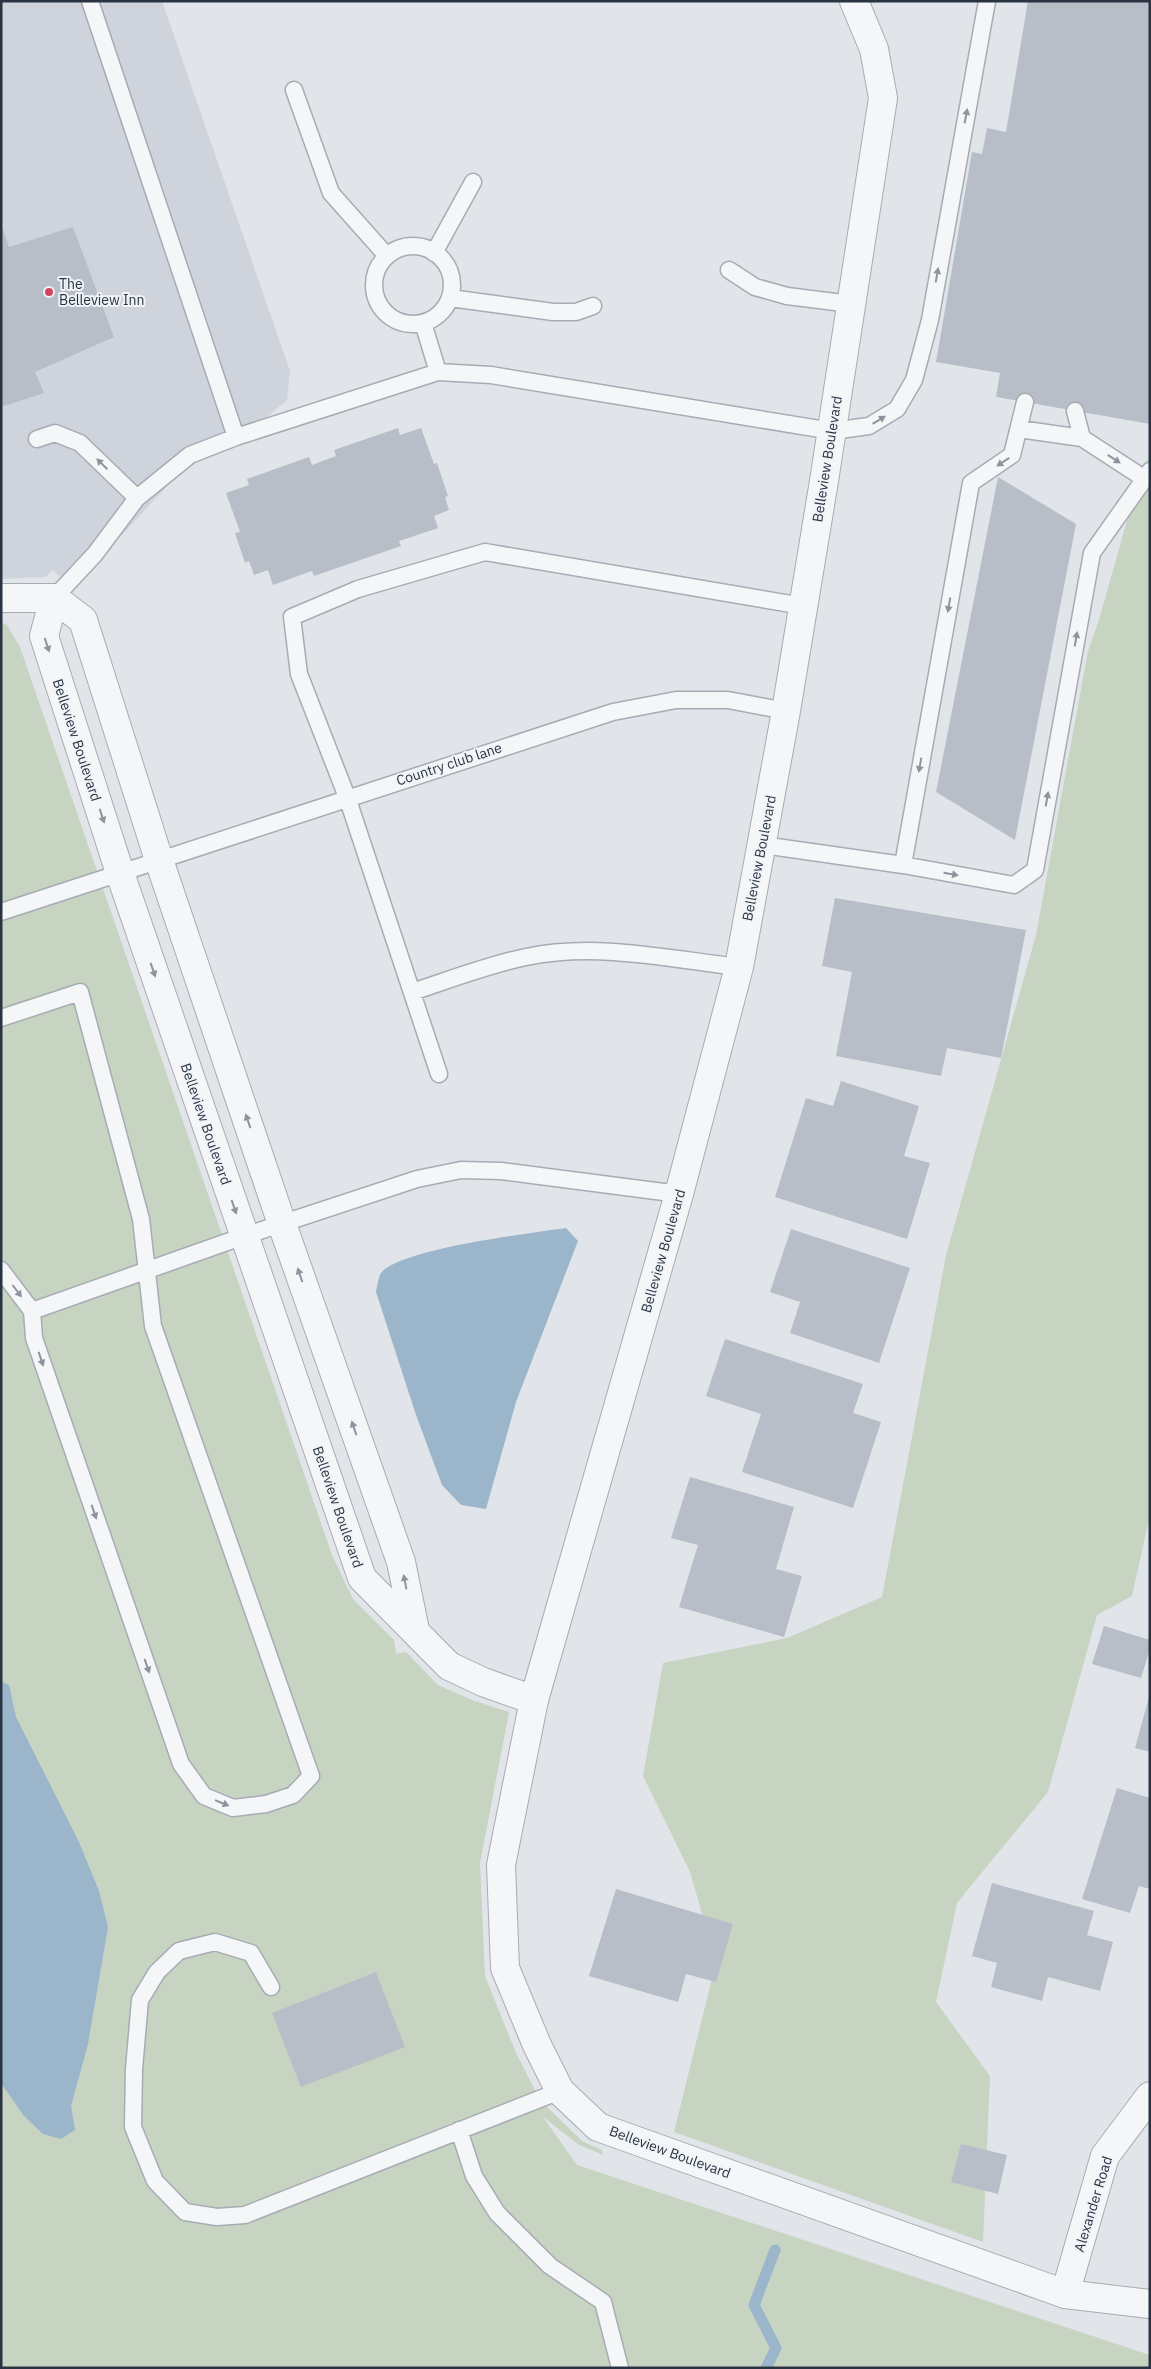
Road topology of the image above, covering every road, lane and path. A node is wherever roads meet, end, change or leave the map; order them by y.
1 (90, 1) edge
2 (854, 1) edge
3 (988, 1) edge
4 (294, 90) dead end
5 (473, 182) dead end
6 (434, 253) junction
7 (386, 256) junction
8 (729, 270) dead end
9 (450, 298) junction
10 (851, 304) junction
11 (593, 306) dead end
12 (423, 323) junction
13 (438, 372) junction
14 (1025, 402) dead end
15 (1075, 411) dead end
16 (1019, 429) junction
17 (832, 431) junction
18 (236, 437) junction
19 (1082, 438) junction
20 (37, 439) dead end
21 (1147, 475) edge
22 (137, 498) junction
23 (1, 598) edge
24 (54, 598) junction
25 (803, 606) junction
26 (786, 711) junction
27 (347, 797) junction
28 (762, 845) junction
29 (159, 860) junction
30 (903, 865) junction
31 (120, 873) junction
32 (1, 912) edge
33 (739, 967) junction
34 (412, 992) junction
35 (1, 1018) edge
36 (439, 1074) dead end
37 (679, 1194) junction
38 (282, 1224) junction
39 (244, 1236) junction
40 (1, 1270) edge
41 (145, 1270) junction
42 (32, 1311) junction
43 (415, 1630) junction
44 (534, 1700) junction
45 (272, 1987) dead end
46 (560, 2091) junction
47 (1150, 2096) edge
48 (460, 2130) junction
49 (1066, 2294) junction
50 (1150, 2304) edge
51 (620, 2368) edge

1 - 18 lane
2 - 10 street, Belleview Boulevard
17 -> 3 lane
4 - 7 lane
5 - 6 lane
6 - 7 lane
6 - 9 lane
7 - 12 lane
8 - 10 lane
9 - 11 lane
9 - 12 lane
10 - 17 street, Belleview Boulevard
12 - 13 lane
13 - 17 lane
13 - 18 lane
14 - 16 lane
15 - 19 lane
16 - 19 lane
16 -> 30 lane
17 - 25 street, Belleview Boulevard
18 - 22 lane
19 -> 21 lane
22 -> 20 lane
30 -> 21 lane
22 - 24 lane
23 - 24 street
24 - 29 street
24 -> 31 street, Belleview Boulevard
25 - 26 street, Belleview Boulevard
25 - 27 lane
26 - 27 lane, Country club lane
26 - 28 street, Belleview Boulevard
27 - 29 lane, Country club lane
27 - 34 lane
28 - 30 lane
28 - 33 street, Belleview Boulevard
29 - 31 lane, Country club lane
38 -> 29 street
31 - 32 lane, Country club lane
31 -> 39 street, Belleview Boulevard
33 - 34 lane
33 - 37 street, Belleview Boulevard
34 - 36 lane
35 - 41 lane
37 - 38 lane
37 - 44 street, Belleview Boulevard
38 - 39 lane
43 -> 38 street
39 - 41 lane
39 - 43 street, Belleview Boulevard
40 -> 42 lane
41 - 42 lane
42 -> 41 lane
43 - 44 street, Belleview Boulevard
44 - 46 street, Belleview Boulevard
45 - 48 lane
46 - 48 lane
46 - 49 street, Belleview Boulevard
47 - 49 street, Alexander Road
48 - 51 lane
49 - 50 street, Belleview Boulevard

